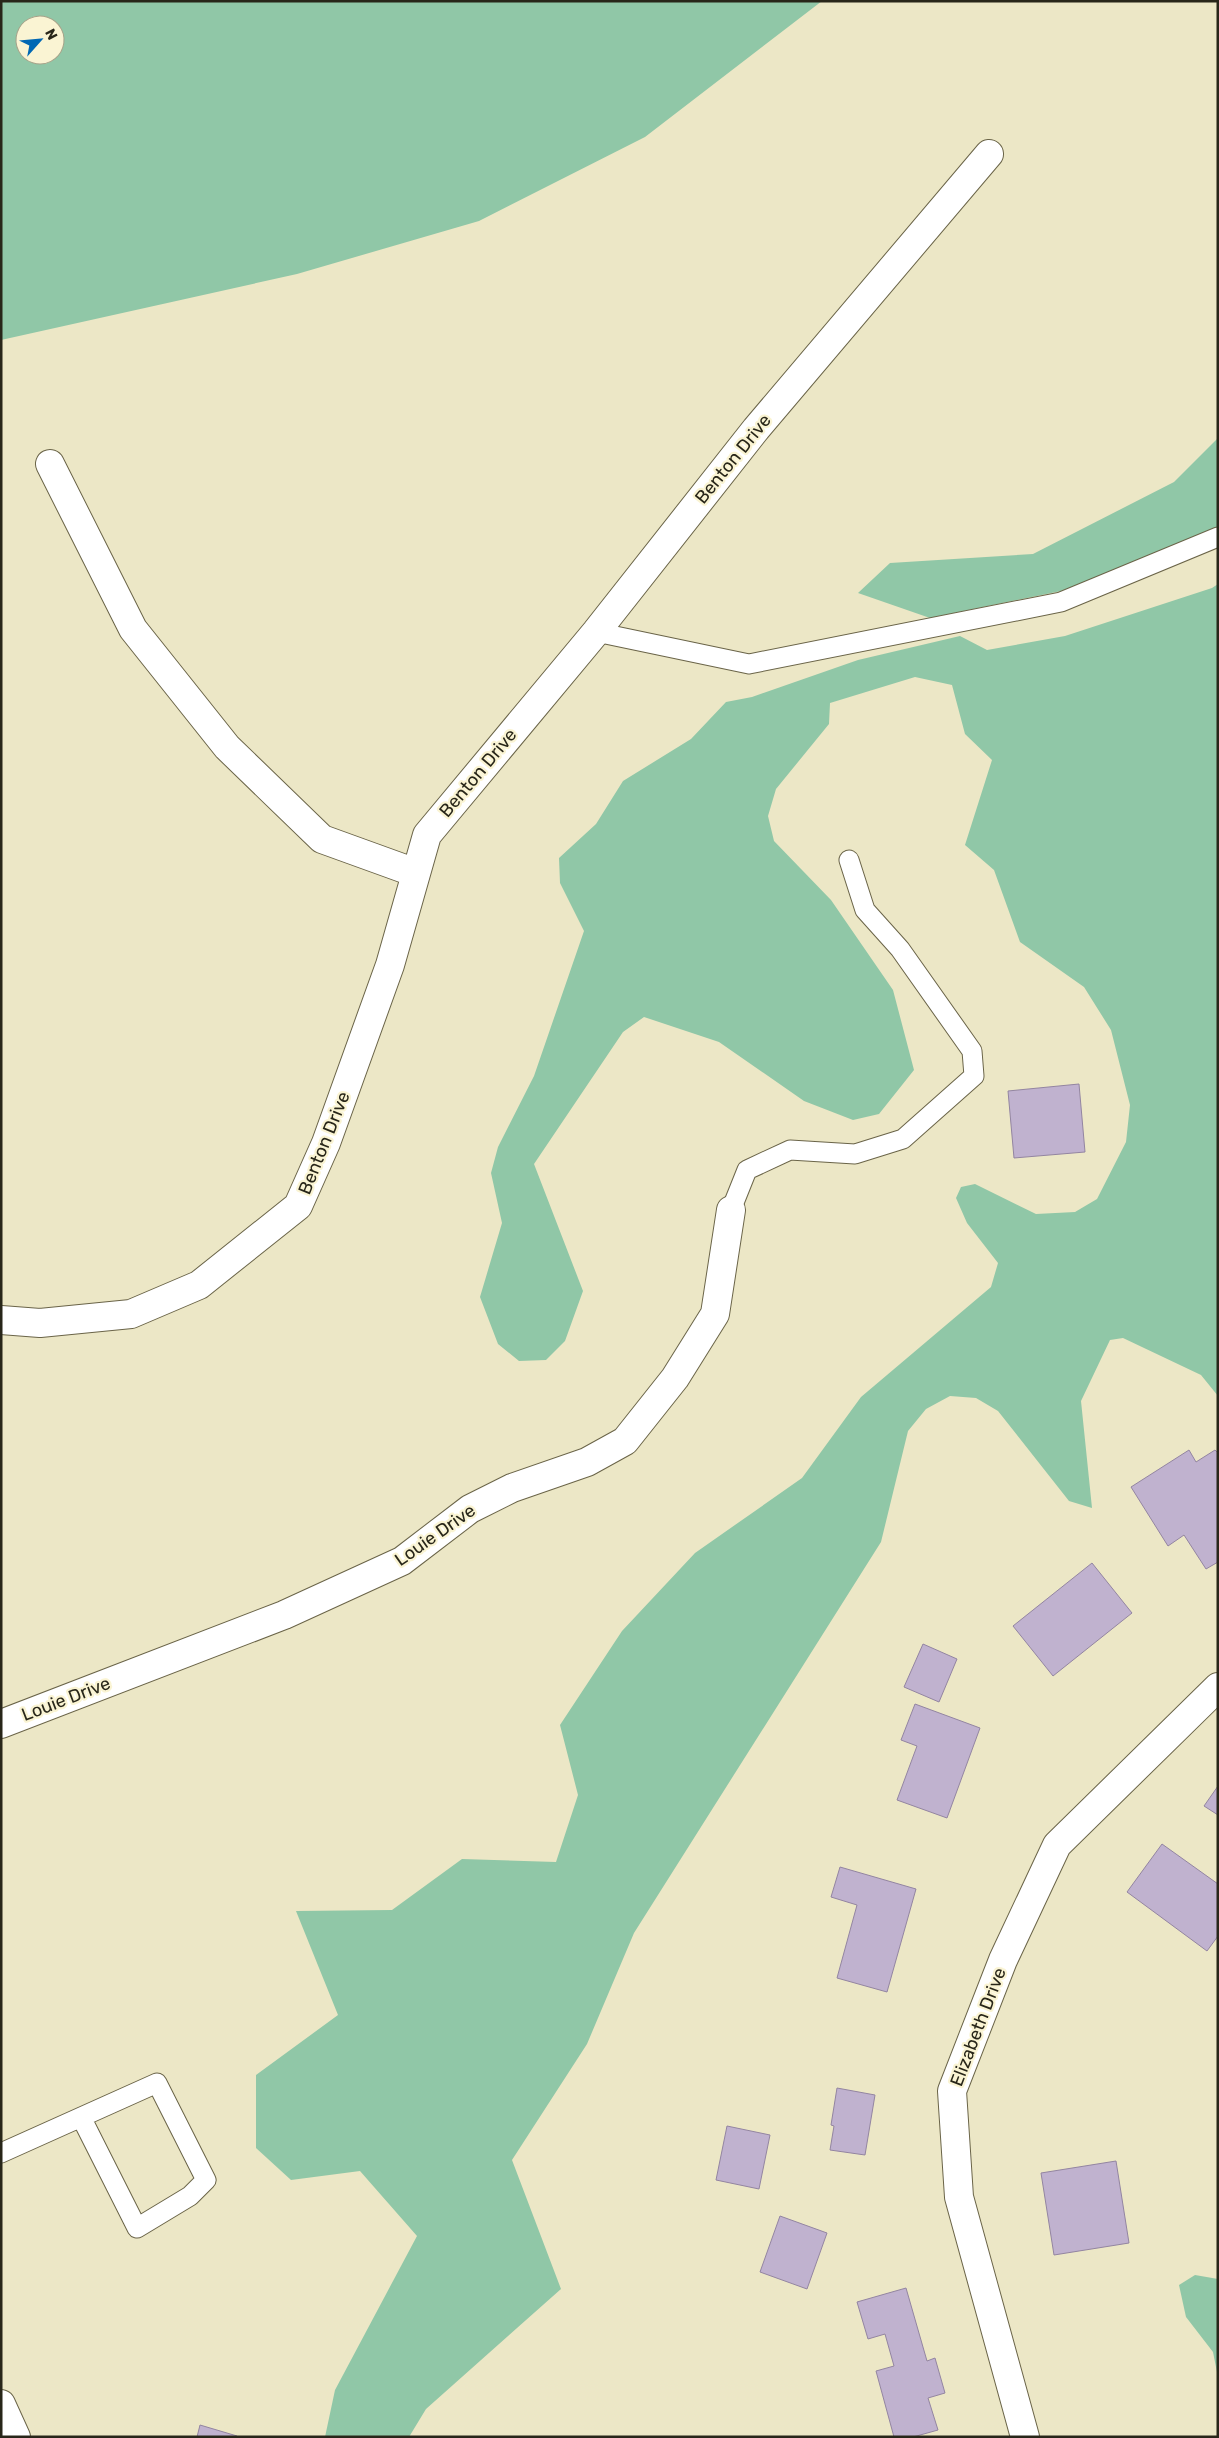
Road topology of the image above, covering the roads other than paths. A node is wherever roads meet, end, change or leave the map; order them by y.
1 (990, 154) dead end
2 (50, 464) dead end
3 (1218, 537) edge
4 (596, 632) junction
5 (849, 860) dead end
6 (416, 873) junction
7 (731, 1210) joint
8 (1, 1320) edge
9 (1218, 1687) edge
10 (1, 1724) edge
11 (80, 2117) junction
12 (1, 2154) edge
13 (1, 2404) edge
14 (16, 2437) edge
15 (1025, 2437) edge

1 - 4 street, Benton Drive
2 - 6 street
3 - 4 lane
4 - 6 street, Benton Drive
5 - 7 lane
6 - 8 street, Benton Drive
7 - 10 street, Louie Drive
9 - 15 street, Elizabeth Drive
11 - 11 lane
11 - 12 lane
13 - 14 street

